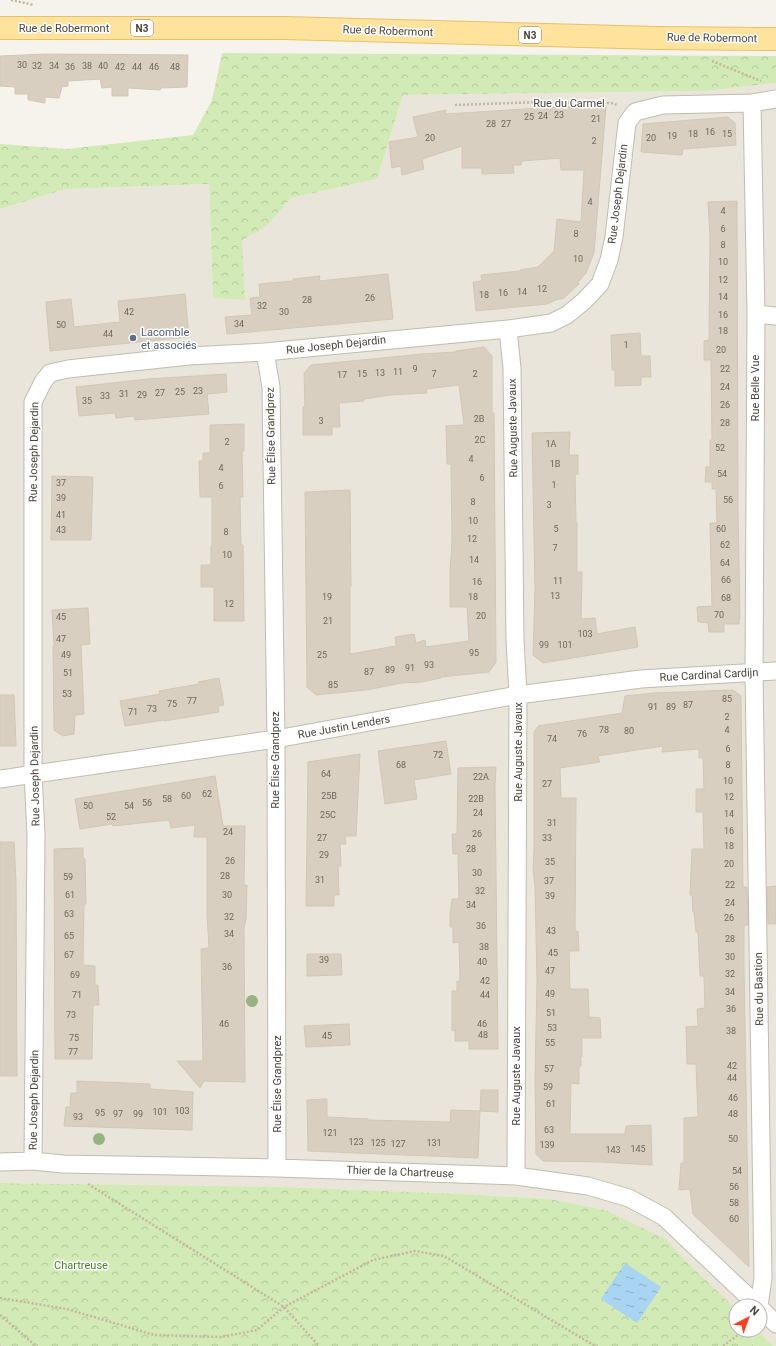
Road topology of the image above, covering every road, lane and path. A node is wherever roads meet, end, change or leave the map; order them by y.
1 (11, 0) edge
2 (37, 5) dead end
3 (0, 28) edge
4 (776, 39) edge
5 (711, 61) dead end
6 (762, 82) dead end
7 (776, 99) edge
8 (752, 103) junction
9 (455, 105) dead end
10 (635, 112) junction
11 (756, 314) junction
12 (776, 316) edge
13 (508, 329) junction
14 (265, 352) junction
15 (776, 671) edge
16 (754, 672) junction
17 (641, 678) joint
18 (518, 695) junction
19 (276, 739) junction
20 (34, 773) junction
21 (0, 779) edge
22 (33, 1161) junction
23 (0, 1162) edge
24 (63, 1164) junction
25 (277, 1168) junction
26 (516, 1176) junction
27 (0, 1298) edge
28 (750, 1298) edge
29 (760, 1298) edge
30 (284, 1306) junction
31 (0, 1315) edge
32 (768, 1316) edge
33 (776, 1324) edge
34 (734, 1338) edge
35 (36, 1346) edge
36 (319, 1346) edge
37 (595, 1346) edge
38 (723, 1346) edge

1 - 2 path
3 - 4 main road, Rue de Robermont / N3
5 - 6 path
7 - 8 street
8 - 10 street
8 - 11 street, Rue Belle Vue
9 - 10 path, Rue du Carmel
10 - 13 street, Rue Joseph Dejardin
11 - 12 street
11 - 16 street, Rue Belle Vue
13 - 14 street, Rue Joseph Dejardin
13 - 18 street, Rue Auguste Javaux
14 - 19 street, Rue Élise Grandprez
14 - 20 street, Rue Joseph Dejardin
15 - 16 street, Rue Cardinal Cardijn
16 - 17 street, Rue Cardinal Cardijn
16 - 29 street, Rue du Bastion
17 - 18 street, Rue Justin Lenders
18 - 19 street, Rue Justin Lenders
18 - 26 street, Rue Auguste Javaux
19 - 20 street, Rue Justin Lenders
19 - 25 street, Rue Élise Grandprez
20 - 21 street, Rue Justin Lenders
20 - 22 street, Rue Joseph Dejardin
22 - 23 street, Thier de la Chartreuse
22 - 24 street, Thier de la Chartreuse
24 - 25 street, Thier de la Chartreuse
24 - 30 path
25 - 26 street, Thier de la Chartreuse
26 - 28 street, Thier de la Chartreuse
27 - 30 path
30 - 36 path
30 - 37 path
31 - 35 path
32 - 33 street, Thier de la Chartreuse
34 - 38 path

